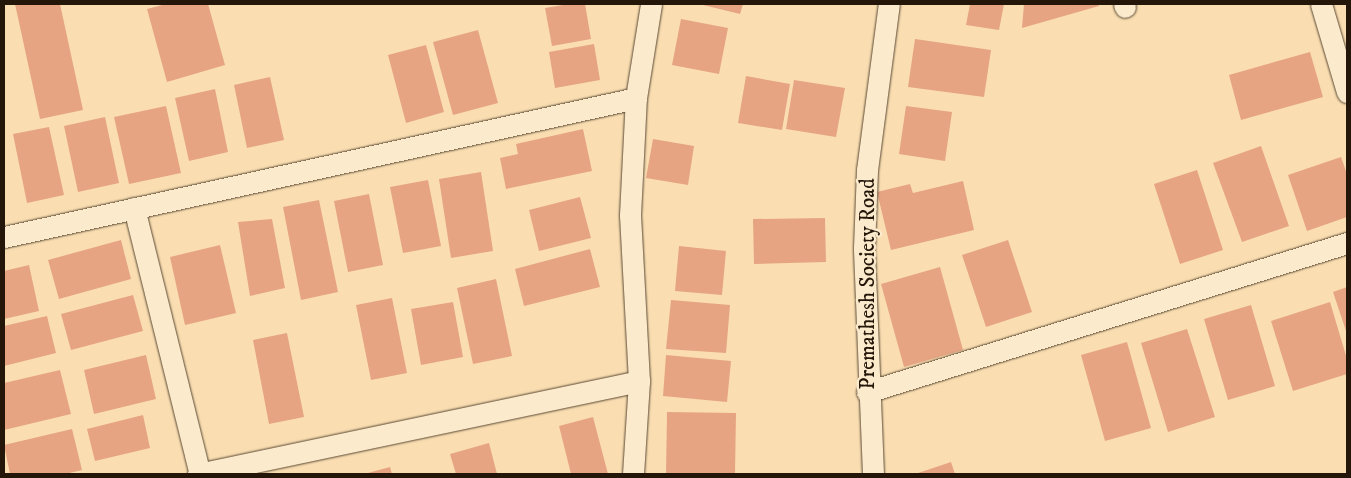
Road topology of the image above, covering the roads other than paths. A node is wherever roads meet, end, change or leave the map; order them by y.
1 (651, 4) edge
2 (888, 4) edge
3 (1321, 4) edge
4 (1347, 92) edge
5 (636, 98) junction
6 (134, 208) junction
7 (4, 237) edge
8 (1347, 243) edge
9 (639, 381) junction
10 (868, 392) junction
11 (199, 474) edge
12 (633, 474) edge
13 (872, 474) edge

1 - 5 street
2 - 10 street, Premathesh Society Road
3 - 4 street
5 - 6 street
5 - 9 street
6 - 7 street
6 - 11 street
8 - 10 street
9 - 11 street
9 - 12 street
10 - 13 street, Premathesh Society Road

